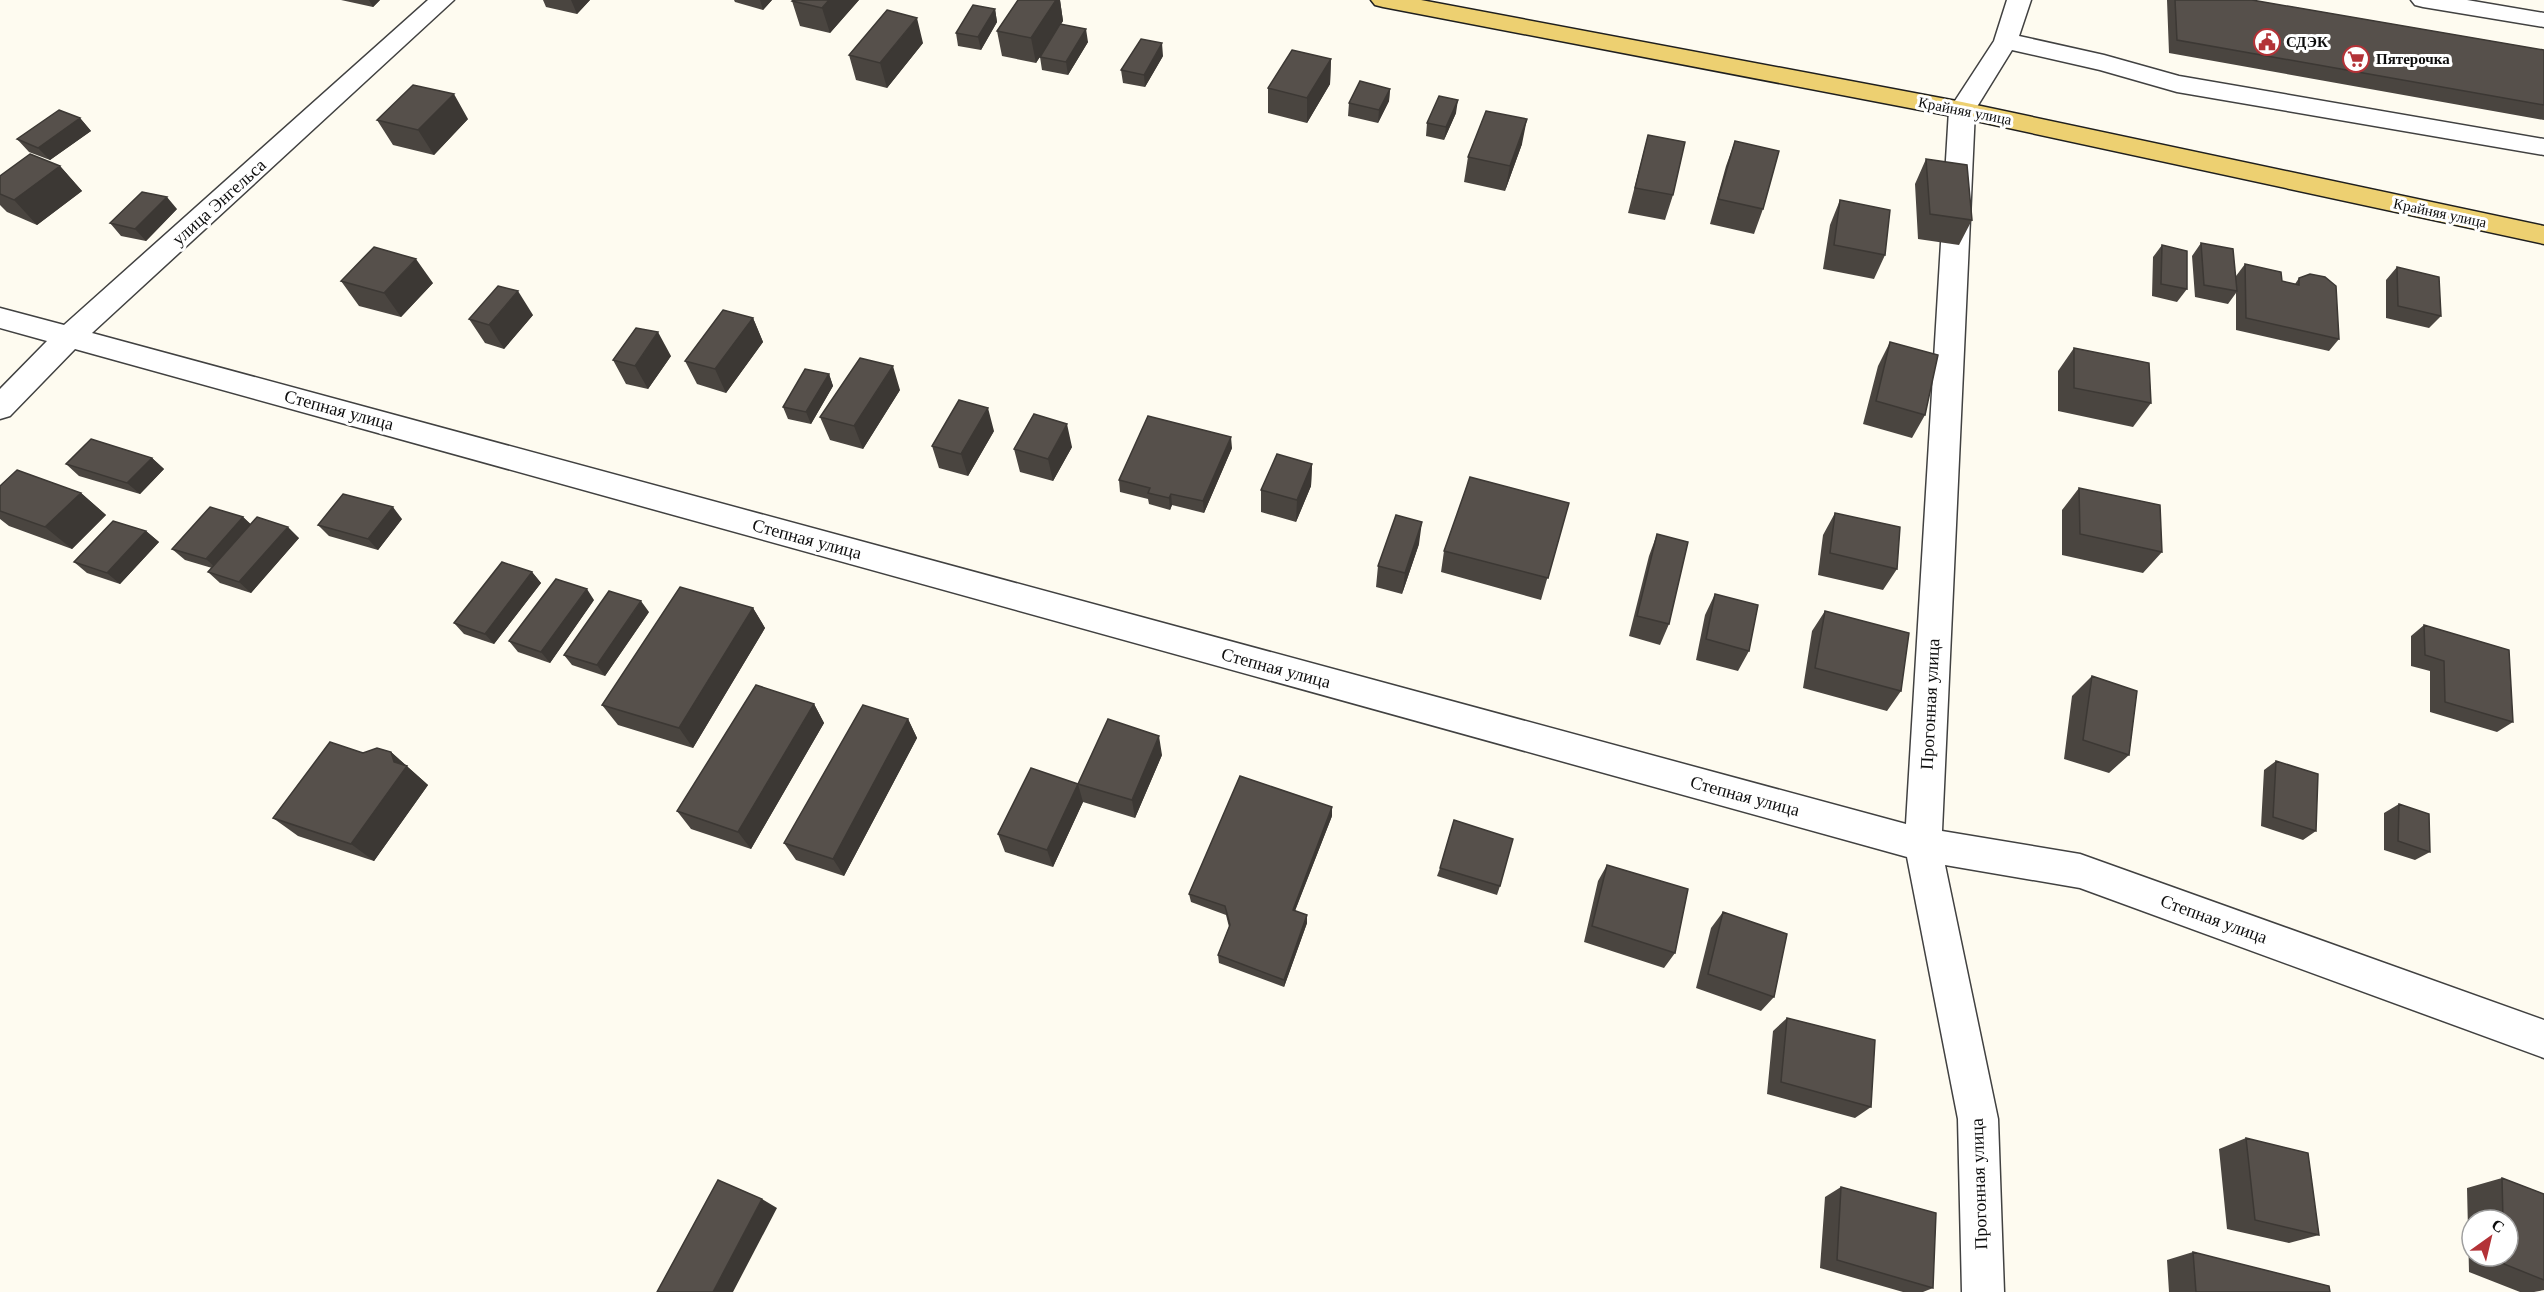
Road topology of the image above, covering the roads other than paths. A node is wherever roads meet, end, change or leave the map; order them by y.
1 (442, 0) edge
2 (1383, 0) edge
3 (2019, 0) edge
4 (2423, 0) edge
5 (2544, 20) edge
6 (2006, 41) junction
7 (1962, 110) junction
8 (2544, 147) edge
9 (2544, 235) edge
10 (0, 318) edge
11 (69, 337) junction
12 (0, 408) edge
13 (1923, 845) junction
14 (2544, 1039) edge
15 (1983, 1292) edge

1 - 11 street, улица Энгельса
2 - 7 main road, Крайняя улица
3 - 6 street
4 - 5 street
6 - 7 street
6 - 8 street
7 - 9 main road, Крайняя улица
7 - 13 street, Прогонная улица
10 - 11 street, Степная улица
11 - 12 street, улица Энгельса
11 - 13 street, Степная улица
13 - 14 street, Степная улица
13 - 15 street, Прогонная улица

